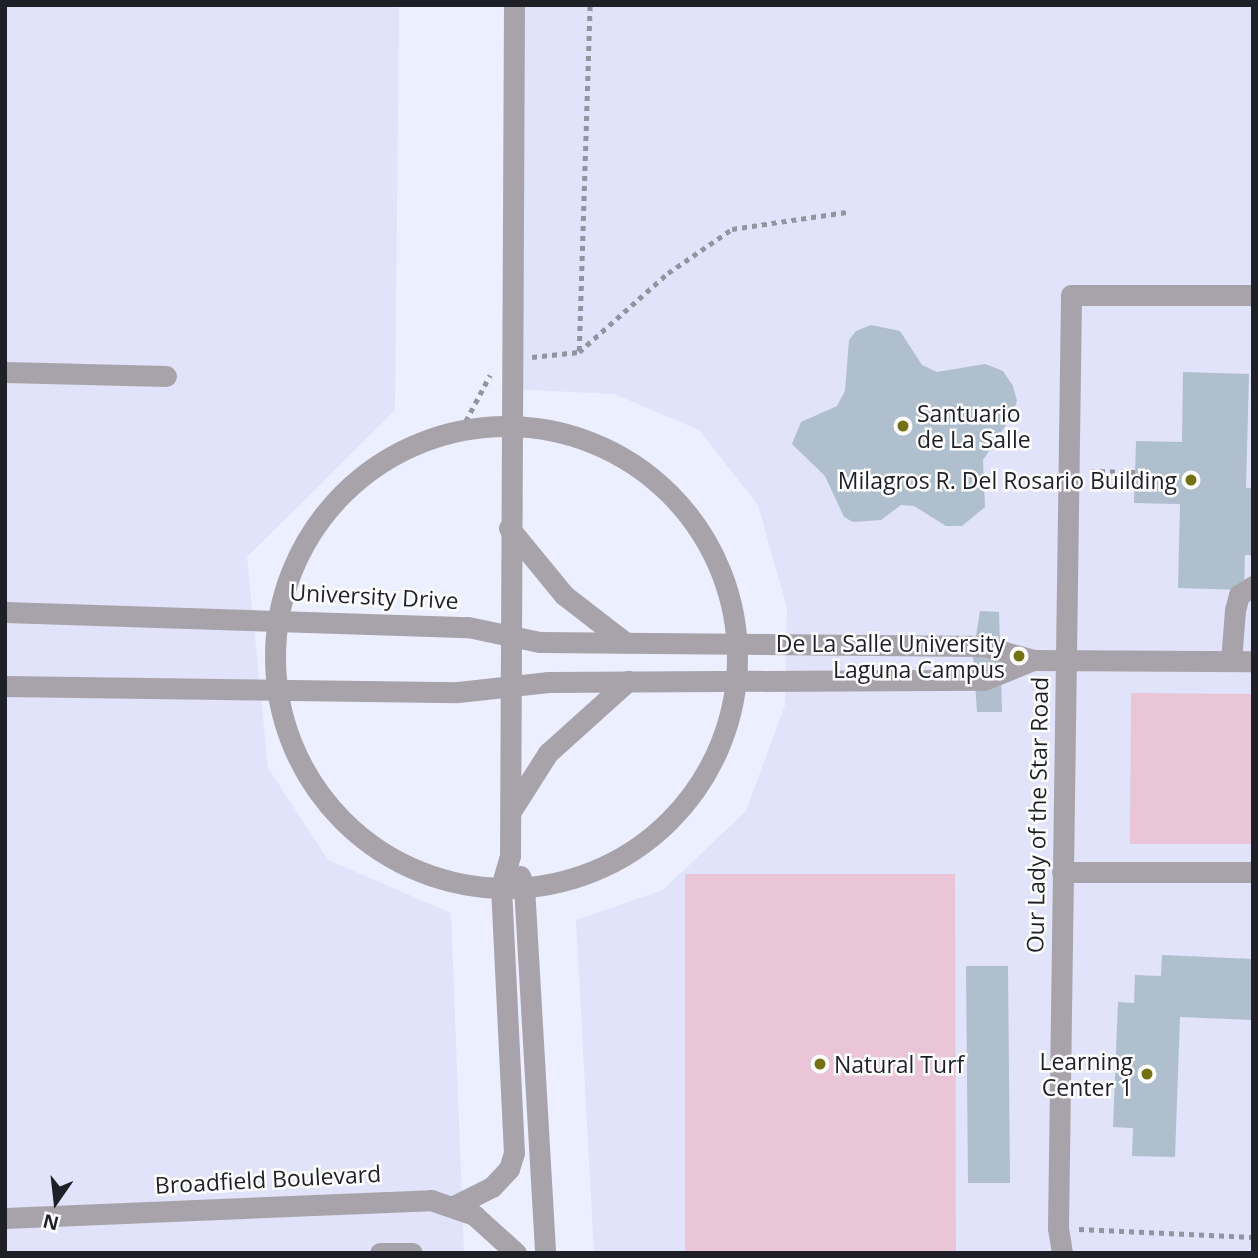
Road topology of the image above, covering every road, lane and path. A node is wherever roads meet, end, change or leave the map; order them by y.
1 (514, 5) edge
2 (590, 5) edge
3 (847, 212) dead end
4 (1253, 295) edge
5 (579, 352) junction
6 (510, 360) junction
7 (5, 372) edge
8 (166, 376) dead end
9 (509, 426) junction
10 (1069, 470) junction
11 (1135, 472) dead end
12 (509, 528) junction
13 (1253, 586) edge
14 (5, 612) edge
15 (277, 618) junction
16 (509, 636) junction
17 (626, 643) junction
18 (738, 643) junction
19 (901, 645) junction
20 (1033, 660) junction
21 (1066, 660) junction
22 (1231, 661) junction
23 (1253, 661) edge
24 (737, 679) junction
25 (901, 680) junction
26 (628, 681) junction
27 (5, 686) edge
28 (509, 686) junction
29 (276, 688) junction
30 (510, 813) junction
31 (510, 855) junction
32 (1062, 872) junction
33 (1253, 872) edge
34 (524, 886) junction
35 (501, 887) junction
36 (454, 1206) junction
37 (5, 1218) edge
38 (1058, 1228) junction
39 (1253, 1237) edge
40 (380, 1253) edge
41 (412, 1253) edge
42 (516, 1253) edge
43 (545, 1253) edge
44 (1062, 1253) edge

1 - 6 street
2 - 5 path
3 - 5 path
4 - 10 street, Our Lady of the Star Road
5 - 6 path
6 - 9 street
7 - 8 street
9 - 12 street
9 - 15 street
9 - 18 street
10 - 11 path
10 - 21 street, Our Lady of the Star Road
12 - 16 street
12 - 17 street
13 - 22 street
14 - 15 street, University Drive
15 - 16 street, University Drive
15 - 29 street
16 - 17 street, University Drive
16 - 28 street
17 - 18 street, University Drive
18 - 19 street, University Drive
18 - 24 street
19 - 20 street, University Drive
19 - 25 street
20 - 21 street
20 - 25 street
21 - 22 street
21 - 32 street, Our Lady of the Star Road
22 - 23 street
24 - 25 street
24 - 26 street
24 - 34 street
26 - 28 street
26 - 30 street
27 - 29 street
28 - 29 street
28 - 30 street
29 - 35 street
30 - 31 street
31 - 34 street
31 - 35 street
32 - 33 street
32 - 38 street, Our Lady of the Star Road
34 - 35 street
34 - 43 street
35 - 36 street
36 - 37 street, Broadfield Boulevard
36 - 42 street, Broadfield Boulevard
38 - 39 path
38 - 44 street, Our Lady of the Star Road
40 - 41 street

